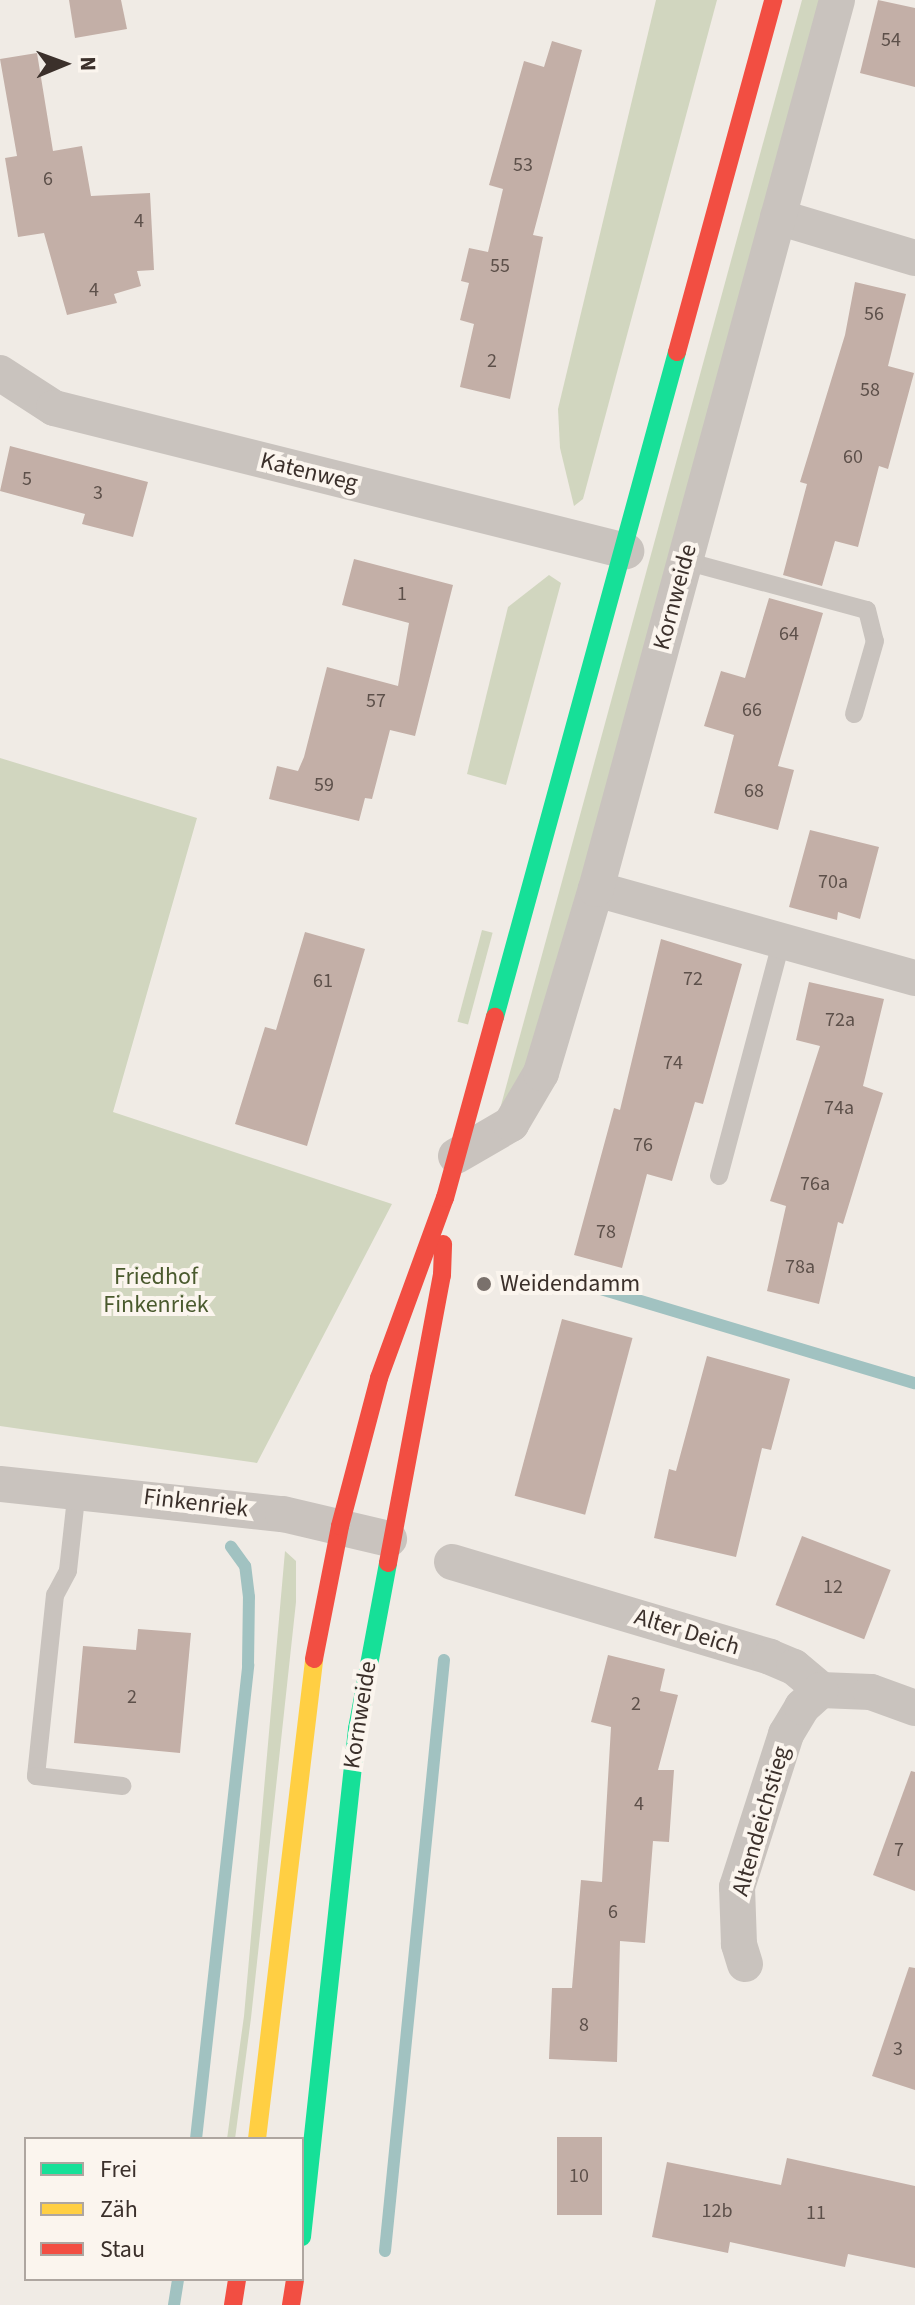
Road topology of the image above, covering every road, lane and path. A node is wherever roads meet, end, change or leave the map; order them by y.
1 (773, 0) edge
2 (837, 0) edge
3 (778, 217) junction
4 (915, 258) edge
5 (0, 373) edge
6 (626, 551) junction
7 (685, 561) junction
8 (854, 714) dead end
9 (596, 889) junction
10 (782, 940) junction
11 (915, 978) edge
12 (456, 1156) junction
13 (719, 1176) dead end
14 (445, 1198) junction
15 (0, 1484) edge
16 (77, 1489) junction
17 (340, 1526) junction
18 (389, 1539) junction
19 (452, 1562) dead end
20 (821, 1690) junction
21 (915, 1708) edge
22 (122, 1786) dead end
23 (745, 1964) dead end
24 (257, 2137) edge
25 (304, 2217) edge
26 (237, 2281) edge
27 (295, 2281) edge
28 (233, 2305) edge
29 (291, 2305) edge

1 - 6 main road, Kornweide
2 - 3 street, Kornweide
3 - 4 street
3 - 7 street, Kornweide
5 - 6 street, Katenweg
6 - 12 main road, Kornweide
7 - 8 lane
7 - 9 street, Kornweide
9 - 10 street
9 - 12 street, Kornweide
10 - 11 street
10 - 13 lane
12 - 14 main road, Kornweide
14 - 17 main road, Kornweide
14 - 18 main road, Kornweide
15 - 16 street, Finkenriek
16 - 17 street, Finkenriek
16 - 22 lane
17 - 18 street, Finkenriek
17 - 24 main road, Kornweide
18 - 25 main road, Kornweide
19 - 20 street, Alter Deich
20 - 21 street
20 - 23 street, Altendeichstieg
26 - 28 main road
27 - 29 main road

